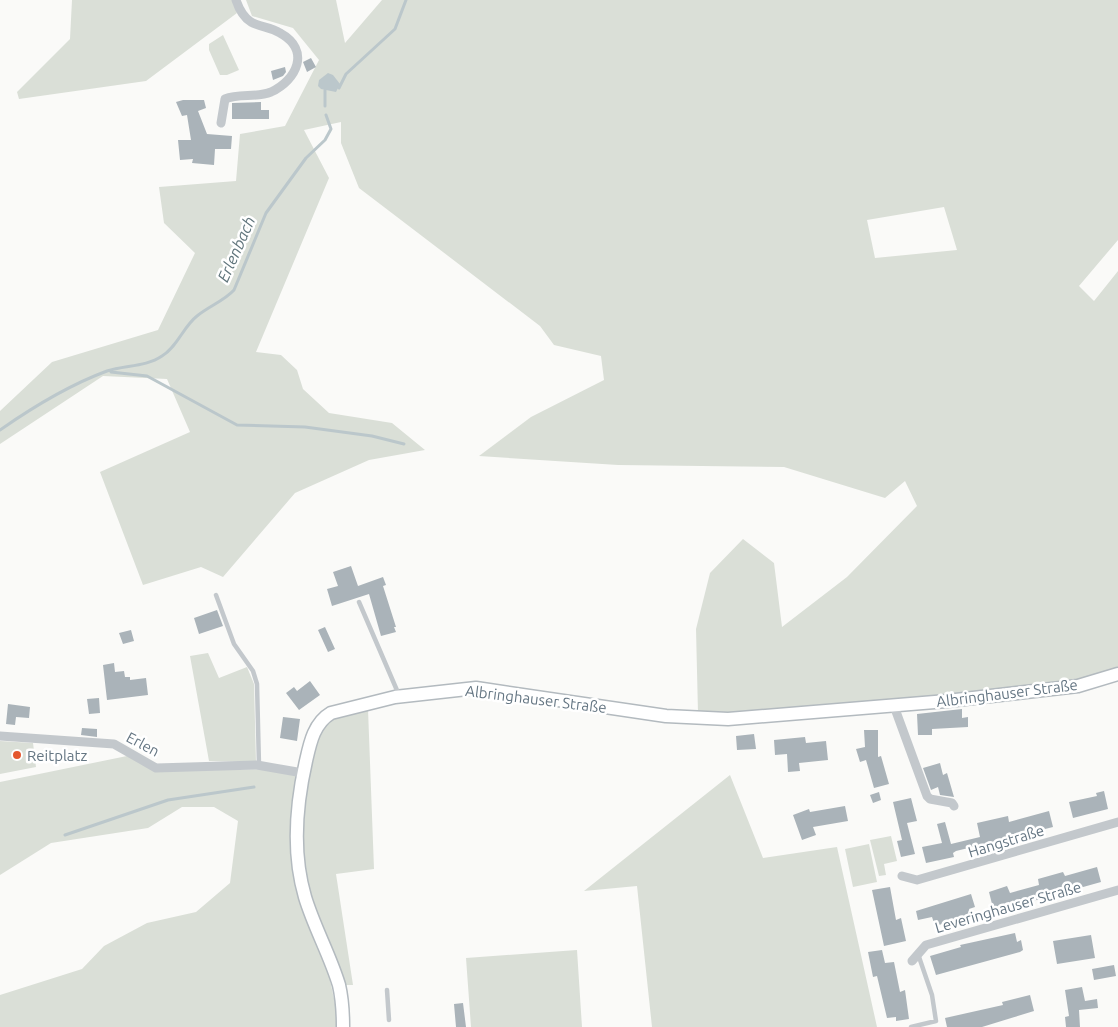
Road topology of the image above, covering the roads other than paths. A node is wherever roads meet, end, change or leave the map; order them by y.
1 (236, 0) edge
2 (221, 123) dead end
3 (216, 595) dead end
4 (359, 602) dead end
5 (1118, 674) edge
6 (399, 696) junction
7 (894, 706) junction
8 (0, 736) edge
9 (259, 765) junction
10 (303, 773) junction
11 (954, 806) dead end
12 (1118, 822) edge
13 (902, 876) dead end
14 (1118, 890) edge
15 (918, 953) junction
16 (912, 961) dead end
17 (387, 990) dead end
18 (389, 1020) dead end
19 (343, 1027) edge
20 (911, 1027) edge

1 - 2 street
3 - 9 lane
4 - 6 lane
5 - 7 street, Albringhauser Straße
6 - 7 street, Albringhauser Straße
6 - 10 street, Albringhauser Straße
7 - 11 street
8 - 9 street, Erlen
9 - 10 street, Erlen
10 - 19 street, Albringhauser Straße
12 - 13 street, Hangstraße
14 - 15 street, Leveringhauser Straße
15 - 16 street, Leveringhauser Straße
15 - 20 lane
17 - 18 lane

